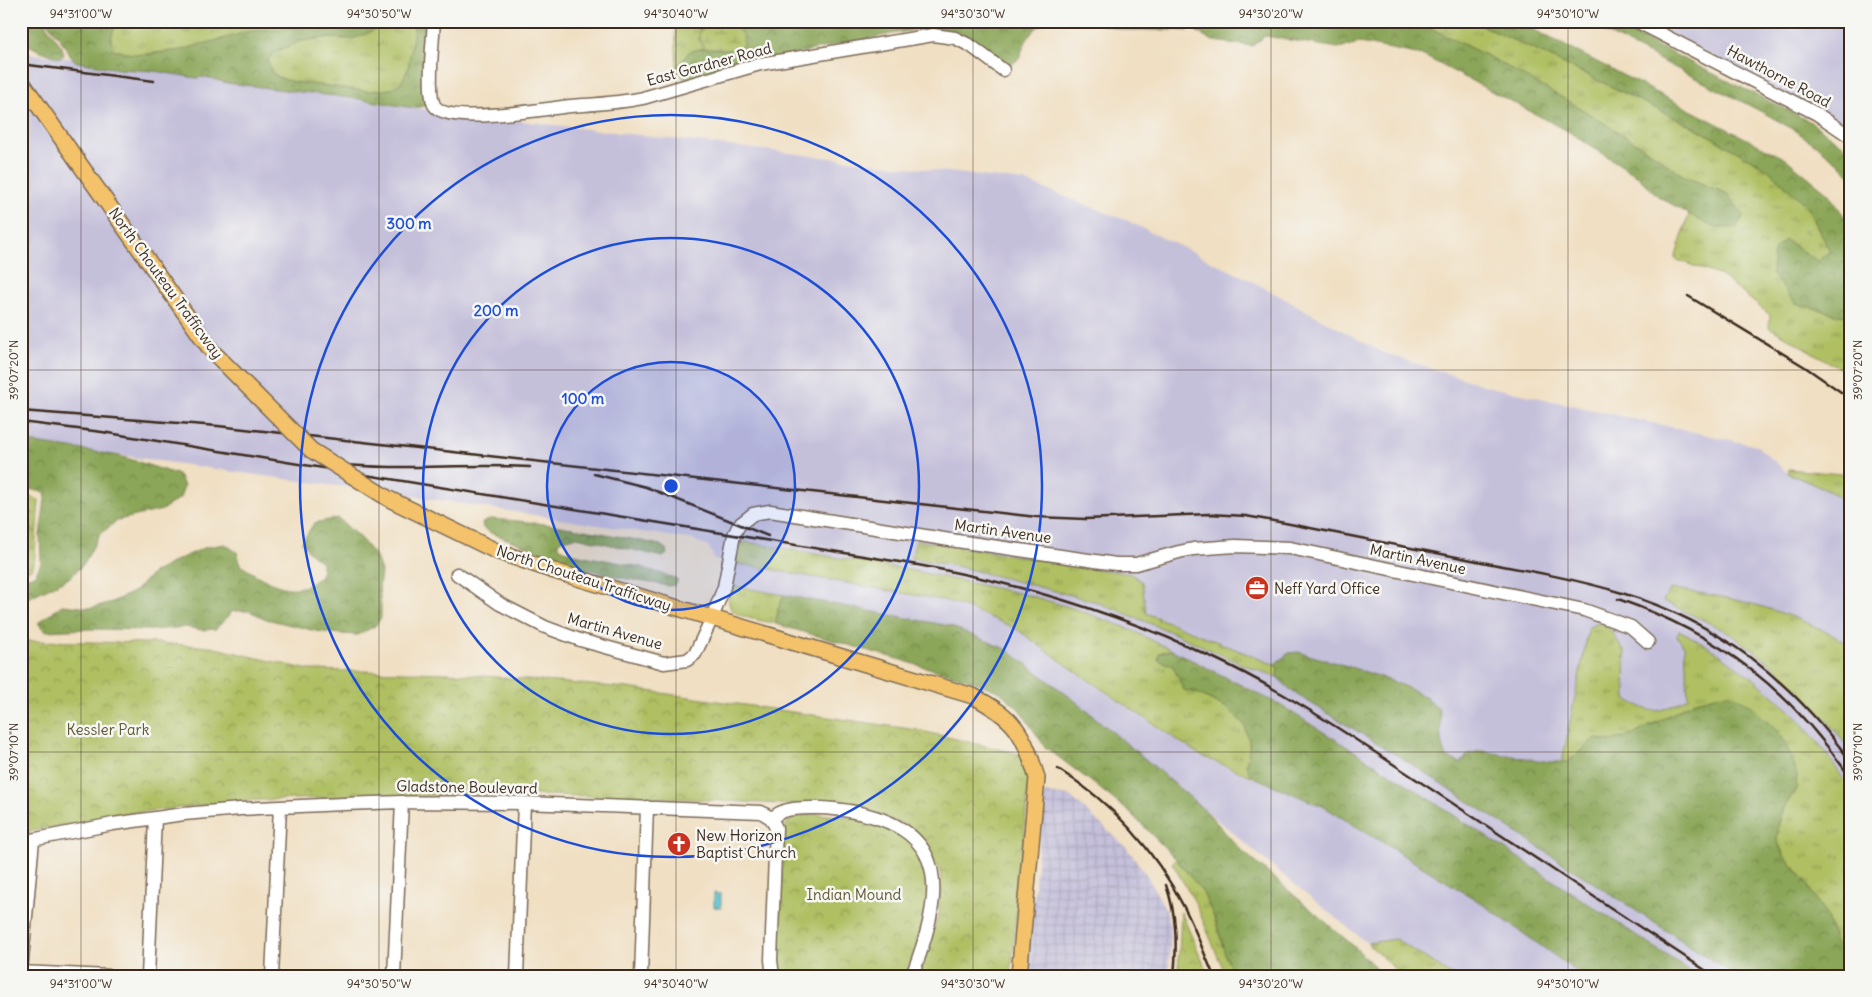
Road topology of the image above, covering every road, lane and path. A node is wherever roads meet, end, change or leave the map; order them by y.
1 (434, 21) edge
2 (1636, 21) edge
3 (1004, 70) dead end
4 (21, 81) edge
5 (1851, 137) edge
6 (457, 574) dead end
7 (712, 618) junction
8 (1648, 642) dead end
9 (402, 802) junction
10 (524, 803) junction
11 (280, 807) junction
12 (647, 807) junction
13 (155, 818) junction
14 (771, 818) junction
15 (27, 841) edge
16 (21, 972) edge
17 (109, 976) edge
18 (148, 976) edge
19 (272, 976) edge
20 (394, 976) edge
21 (517, 976) edge
22 (641, 976) edge
23 (773, 976) edge
24 (912, 976) edge
25 (1019, 976) edge

1 - 3 street, East Gardner Road
2 - 5 street, Hawthorne Road
4 - 7 main road, North Chouteau Trafficway, bridge
6 - 7 street, Martin Avenue
7 - 8 street, Martin Avenue
7 - 25 main road, North Chouteau Trafficway
9 - 10 street, Gladstone Boulevard
9 - 11 street, Gladstone Boulevard
9 - 20 street
10 - 12 street, Gladstone Boulevard
10 - 21 street
11 - 13 street, Gladstone Boulevard
11 - 19 street
12 - 14 street, Gladstone Boulevard
12 - 22 street
13 - 15 street, Gladstone Boulevard
13 - 18 street
14 - 23 street
14 - 24 street
15 - 16 street
16 - 17 street

